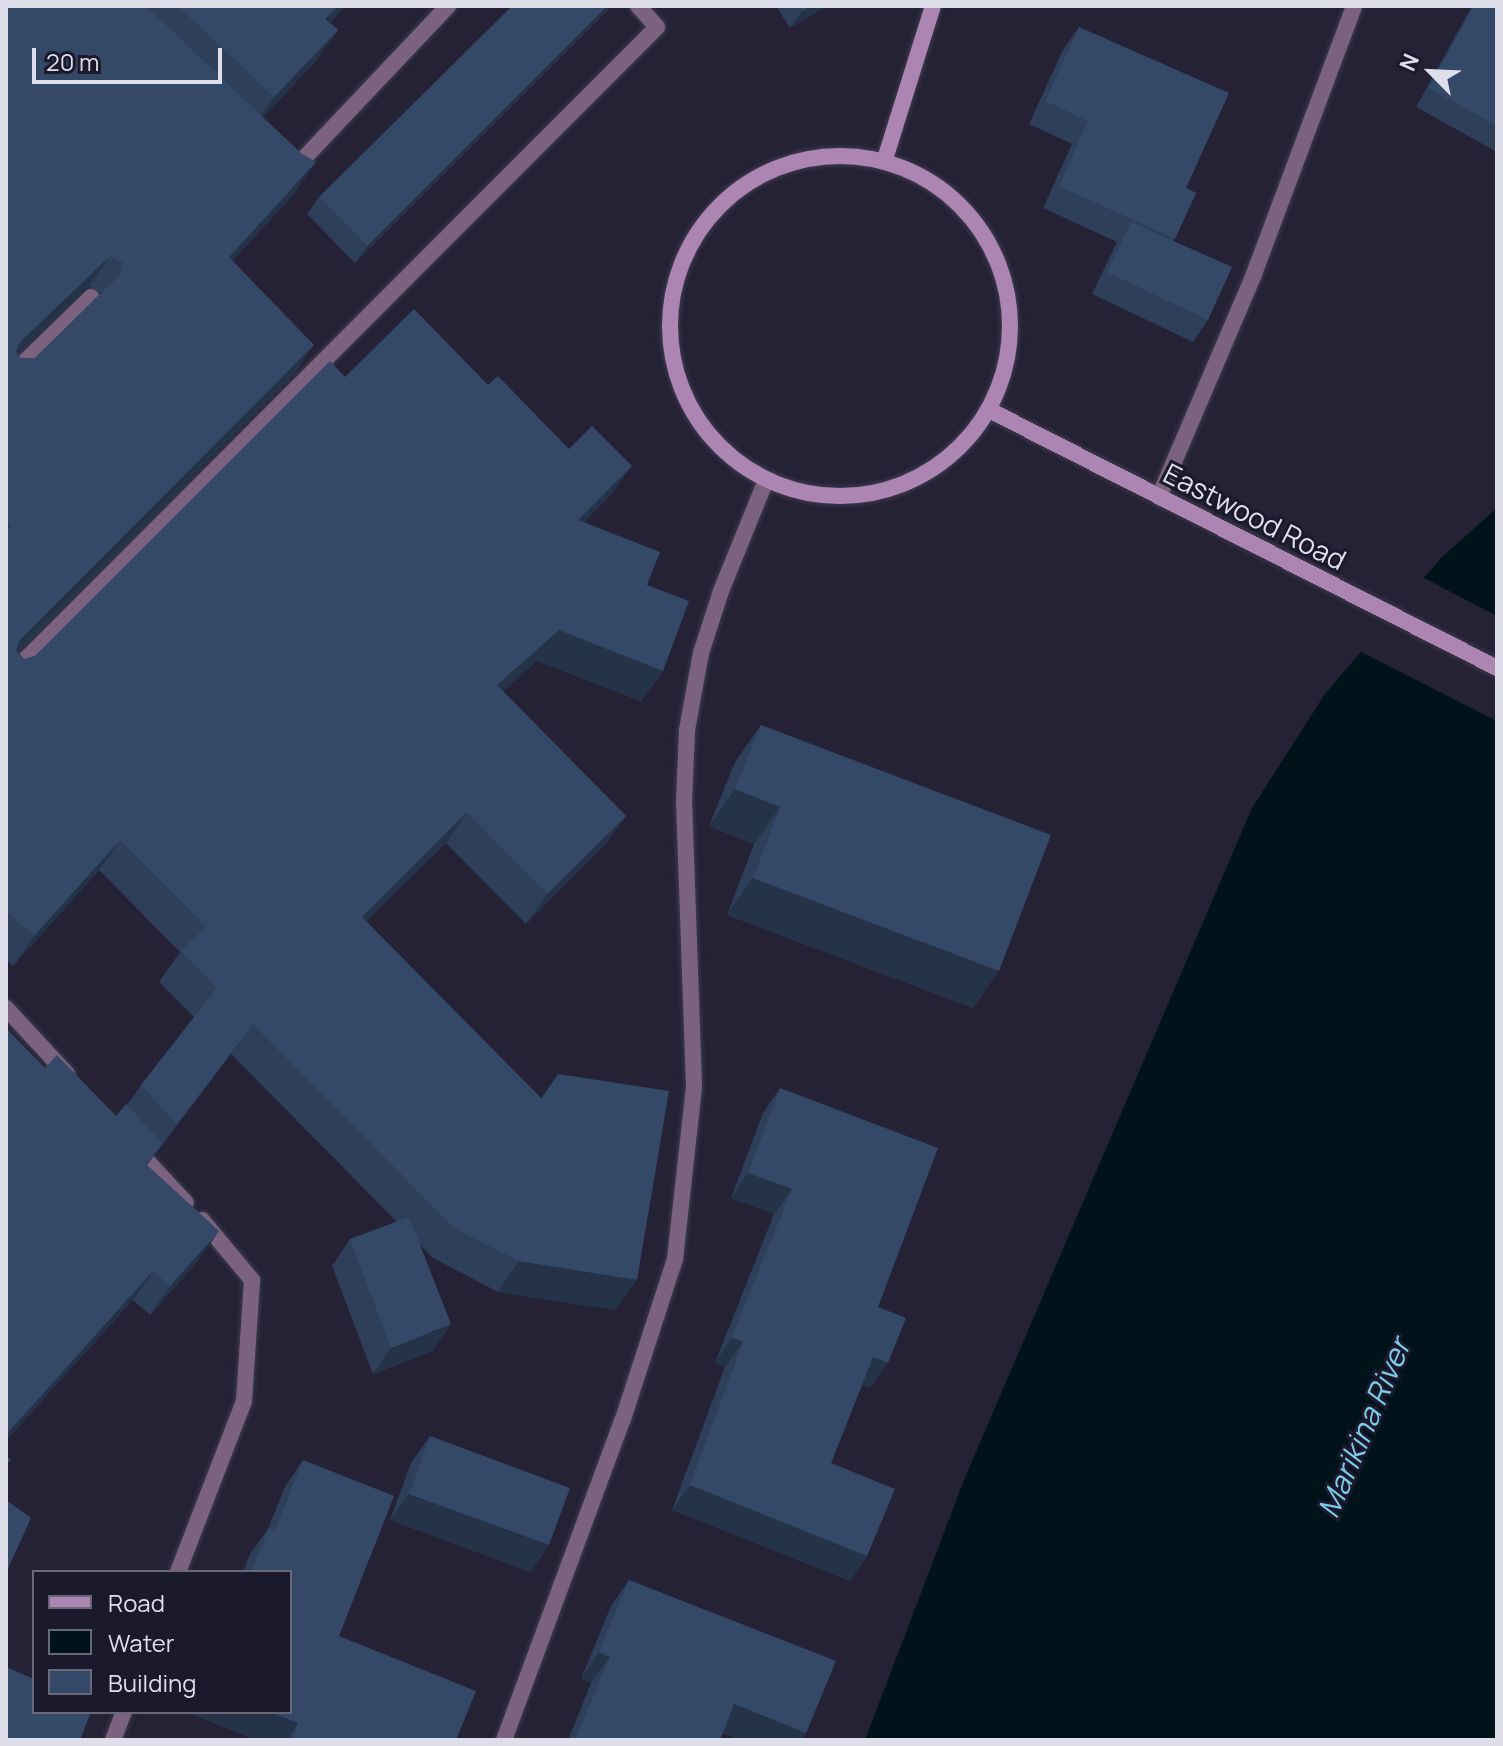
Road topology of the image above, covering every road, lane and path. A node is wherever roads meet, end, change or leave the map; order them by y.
1 (448, 6) edge
2 (638, 6) edge
3 (933, 6) edge
4 (1354, 6) edge
5 (885, 159) junction
6 (277, 166) edge
7 (91, 297) edge
8 (6, 380) edge
9 (989, 410) junction
10 (766, 480) junction
11 (1159, 497) junction
12 (1497, 668) edge
13 (9, 669) edge
14 (6, 1008) edge
15 (81, 1089) edge
16 (123, 1135) edge
17 (179, 1570) edge
18 (123, 1714) edge
19 (113, 1740) edge
20 (504, 1740) edge

1 - 6 street
2 - 13 street
3 - 5 main road
4 - 11 street
5 - 9 main road
5 - 10 main road
7 - 8 street
9 - 10 main road
9 - 11 main road, Eastwood Road
10 - 20 street
11 - 12 main road, Eastwood Road
14 - 15 street
16 - 17 street
18 - 19 street

